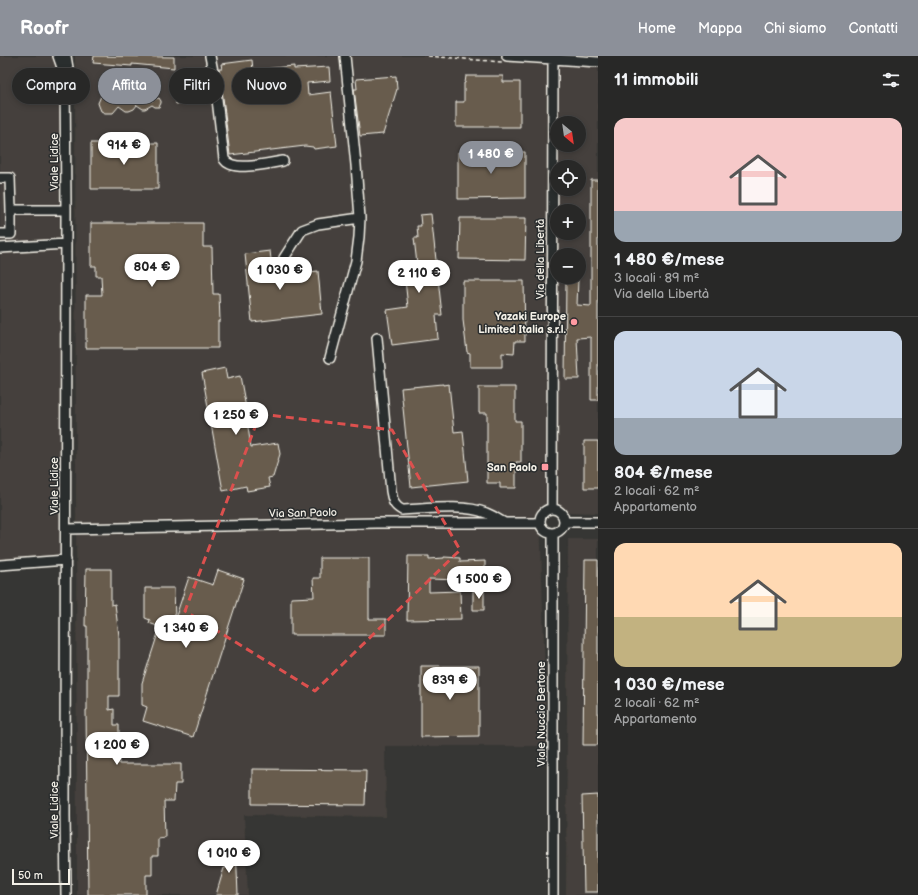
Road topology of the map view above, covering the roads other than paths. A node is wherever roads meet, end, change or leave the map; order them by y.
1 (58, 56) edge
2 (66, 56) edge
3 (210, 56) edge
4 (345, 56) edge
5 (507, 56) edge
6 (553, 58) edge
7 (598, 62) edge
8 (63, 68) edge
9 (68, 68) edge
10 (66, 104) edge
11 (283, 161) dead end
12 (0, 178) edge
13 (12, 210) junction
14 (66, 210) junction
15 (360, 218) junction
16 (0, 234) edge
17 (66, 244) junction
18 (0, 248) edge
19 (284, 258) dead end
20 (377, 338) dead end
21 (330, 358) dead end
22 (552, 509) junction
23 (564, 522) junction
24 (598, 522) edge
25 (504, 523) junction
26 (540, 523) junction
27 (66, 529) junction
28 (553, 534) junction
29 (66, 560) junction
30 (0, 565) edge
31 (66, 895) edge
32 (553, 895) edge

1 - 8 street, Viale Lidice
2 - 9 street, Viale Lidice
3 - 11 street
4 - 15 street
5 - 6 street
6 - 7 street
6 - 22 street, Via della Libertà
10 - 14 street, Viale Lidice
12 - 13 street
13 - 14 street
13 - 16 street
14 - 17 street, Viale Lidice
15 - 19 street
15 - 21 street
17 - 18 street
17 - 27 street, Viale Lidice
20 - 25 street
22 - 23 street
22 - 26 street
23 - 24 street
23 - 28 street
25 - 26 street, Via San Paolo
25 - 27 street, Via San Paolo
26 - 28 street
27 - 29 street, Viale Lidice
28 - 32 street, Viale Nuccio Bertone
29 - 30 street
29 - 31 street, Viale Lidice

